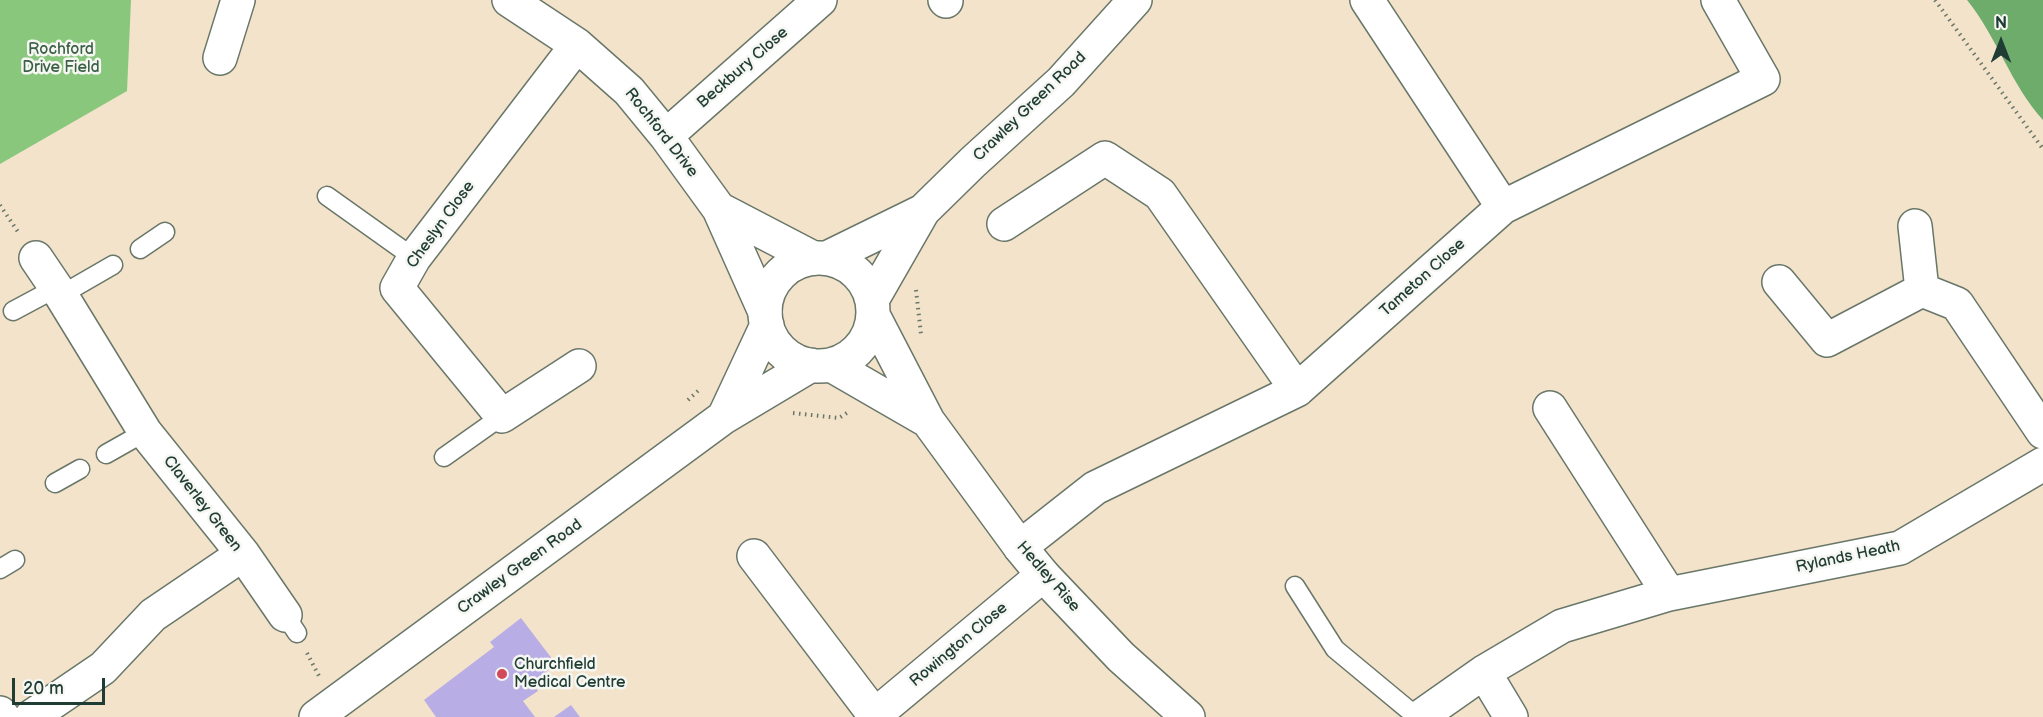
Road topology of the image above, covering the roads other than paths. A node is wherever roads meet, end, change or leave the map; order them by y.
1 (238, 0) edge
2 (509, 0) edge
3 (820, 0) edge
4 (1135, 0) edge
5 (1367, 0) edge
6 (1718, 0) edge
7 (577, 45) junction
8 (220, 58) dead end
9 (666, 136) junction
10 (327, 196) dead end
11 (1503, 207) junction
12 (719, 209) junction
13 (923, 212) junction
14 (1004, 224) dead end
15 (1915, 226) dead end
16 (165, 232) dead end
17 (140, 249) dead end
18 (36, 258) dead end
19 (414, 258) junction
20 (820, 258) junction
21 (113, 265) dead end
22 (1779, 282) dead end
23 (1922, 290) junction
24 (58, 291) junction
25 (873, 308) junction
26 (14, 311) dead end
27 (766, 318) junction
28 (821, 365) junction
29 (579, 366) dead end
30 (1297, 390) junction
31 (1550, 408) dead end
32 (502, 416) junction
33 (724, 417) junction
34 (928, 421) junction
35 (145, 432) junction
36 (2043, 432) edge
37 (106, 454) dead end
38 (444, 457) dead end
39 (2043, 464) edge
40 (80, 469) dead end
41 (55, 483) dead end
42 (1020, 547) junction
43 (243, 554) junction
44 (754, 556) dead end
45 (1043, 576) junction
46 (1294, 586) dead end
47 (1669, 594) junction
48 (291, 624) road end
49 (1484, 672) junction
50 (0, 713) edge
51 (876, 716) edge
52 (3, 717) edge
53 (31, 717) edge
54 (316, 717) edge
55 (1188, 717) edge
56 (1418, 717) edge
57 (1511, 717) edge

1 - 8 street
2 - 7 street, Rochford Drive
3 - 9 street, Beckbury Close
4 - 13 street, Crawley Green Road
5 - 11 street
6 - 11 street, Tameton Close
7 - 9 street, Rochford Drive
7 - 19 street, Cheslyn Close
9 - 12 street, Rochford Drive
10 - 19 lane
11 - 30 street, Tameton Close
12 - 20 street, Rochford Drive
12 - 27 street, Rochford Drive
13 - 20 street, Crawley Green Road
13 - 25 street, Crawley Green Road
14 - 30 street
15 - 23 street
16 - 17 lane
18 - 24 street, Claverley Green
19 - 32 street, Cheslyn Close
20 - 25 street
20 - 27 street
21 - 24 lane
22 - 23 street
23 - 36 street
24 - 26 lane
24 - 35 street, Claverley Green
25 - 28 street
25 - 34 street, Hedley Rise
27 - 28 street
27 - 33 street, Crawley Green Road
28 - 33 street, Crawley Green Road
28 - 34 street, Hedley Rise
29 - 32 street
30 - 42 street, Tameton Close
31 - 47 street
32 - 38 lane
33 - 54 street, Crawley Green Road
34 - 42 street, Hedley Rise
35 - 37 lane
35 - 43 street, Claverley Green
39 - 47 street, Rylands Heath
40 - 41 lane
42 - 45 street, Hedley Rise
43 - 48 street
43 - 53 street, Claverley Green
44 - 51 street, Rowington Close
45 - 51 street, Rowington Close
45 - 55 street, Hedley Rise
46 - 56 lane
47 - 49 street, Rylands Heath
49 - 56 street, Rylands Heath
49 - 57 street
50 - 52 street

